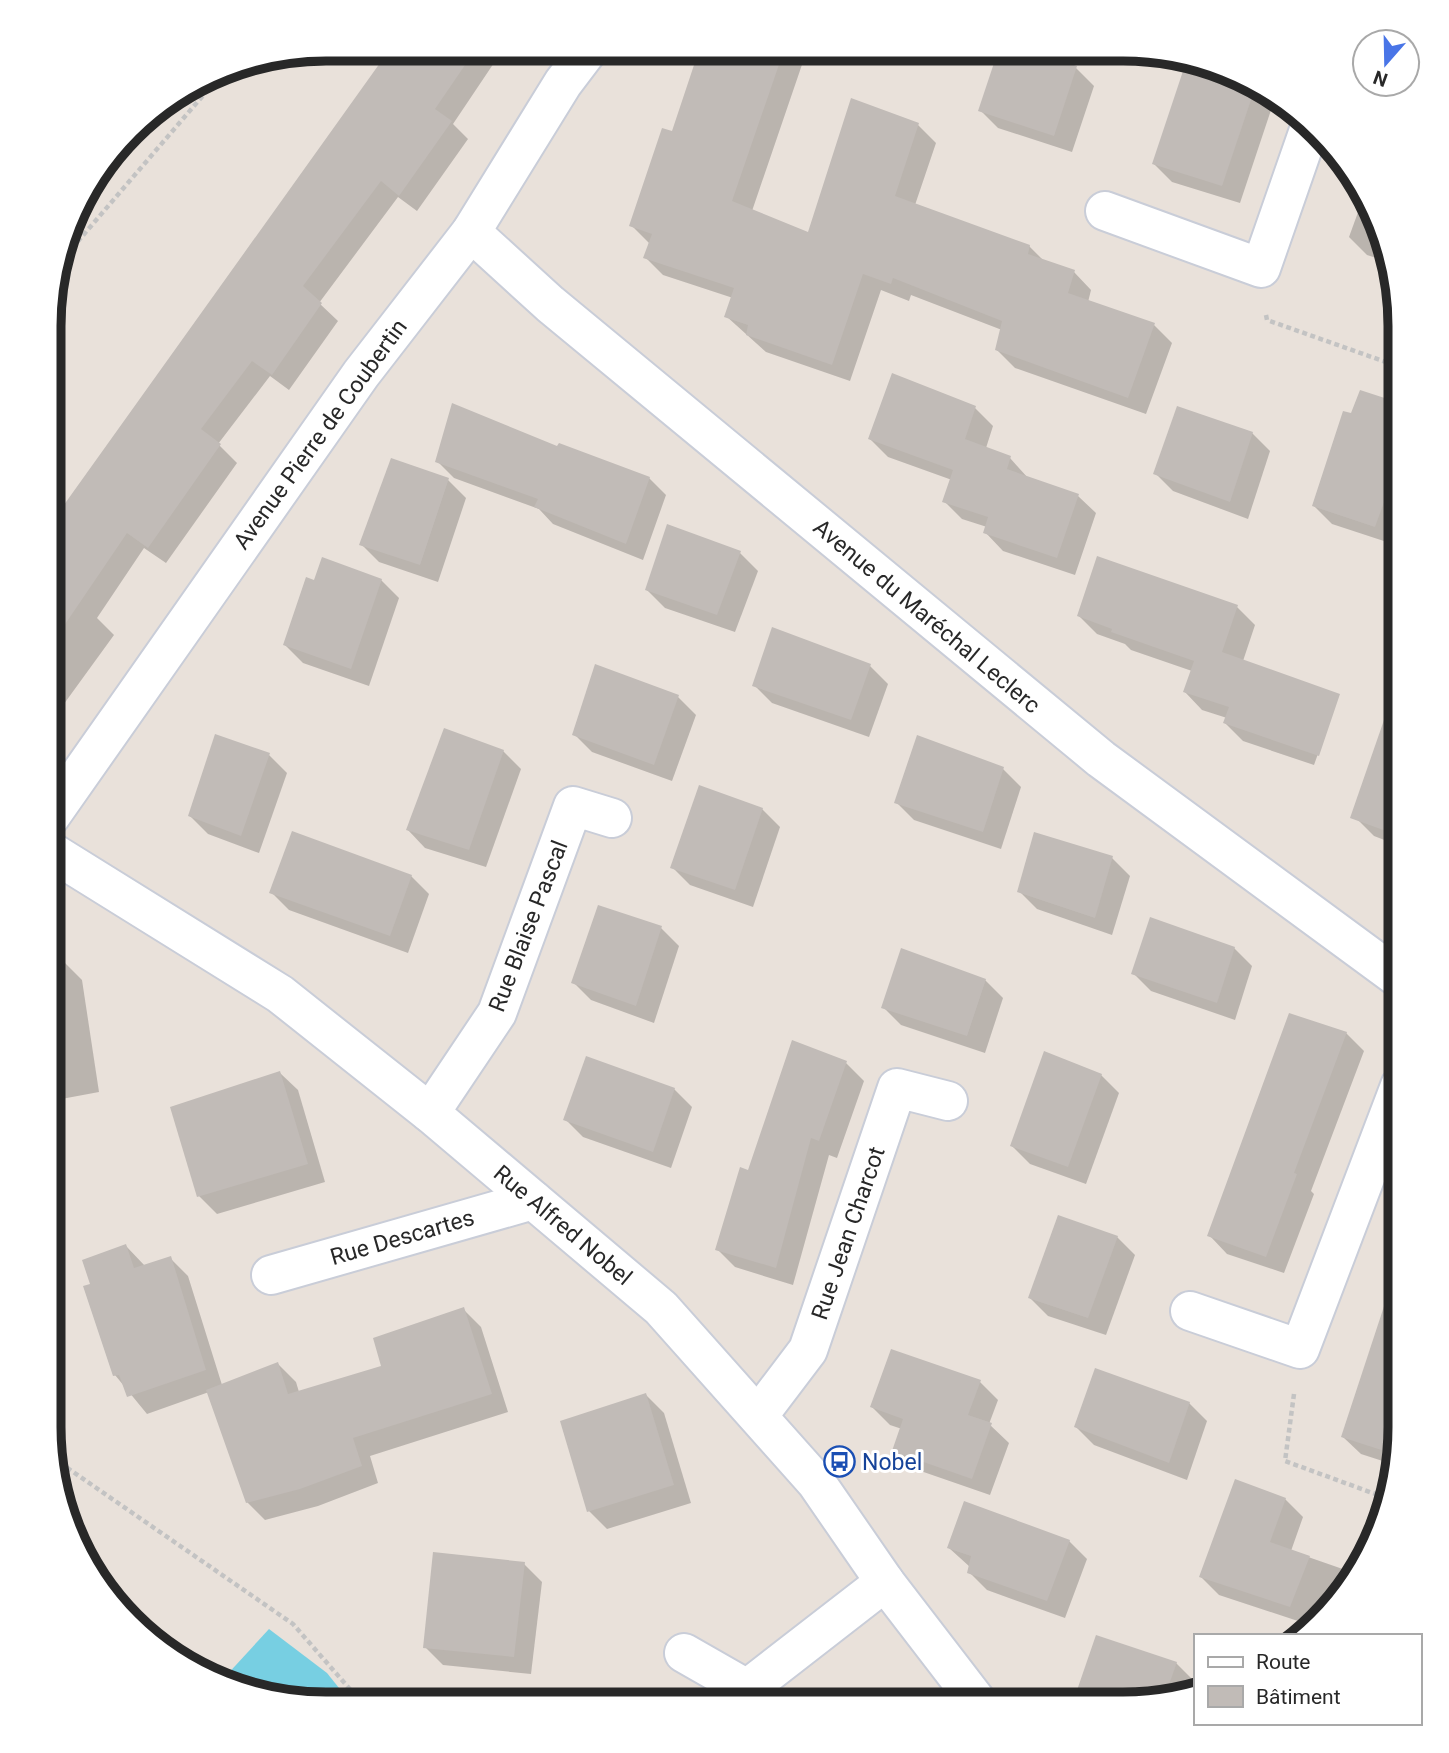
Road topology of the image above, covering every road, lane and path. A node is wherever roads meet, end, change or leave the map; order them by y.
1 (580, 61) edge
2 (208, 89) edge
3 (1307, 136) edge
4 (1105, 211) dead end
5 (471, 232) junction
6 (73, 247) edge
7 (1261, 268) junction
8 (1388, 363) edge
9 (61, 801) edge
10 (612, 818) dead end
11 (61, 858) edge
12 (1388, 970) edge
13 (948, 1101) dead end
14 (430, 1113) junction
15 (1388, 1118) edge
16 (533, 1199) junction
17 (271, 1275) dead end
18 (1190, 1311) dead end
19 (1300, 1349) junction
20 (758, 1416) junction
21 (65, 1466) edge
22 (1379, 1495) edge
23 (885, 1582) junction
24 (684, 1653) dead end
25 (352, 1692) edge
26 (970, 1692) edge

1 - 5 street, Avenue Pierre de Coubertin
2 - 6 path
3 - 7 street
4 - 7 street
5 - 9 street, Avenue Pierre de Coubertin
5 - 12 street, Avenue du Maréchal Leclerc
7 - 8 path
10 - 14 street, Rue Blaise Pascal
11 - 14 street, Rue Alfred Nobel
13 - 20 street, Rue Jean Charcot
14 - 16 street, Rue Alfred Nobel
15 - 19 street
16 - 17 street, Rue Descartes
16 - 20 street, Rue Alfred Nobel
18 - 19 street
19 - 22 path
20 - 23 street, Rue Alfred Nobel
21 - 25 path
23 - 24 street
23 - 26 street, Rue Alfred Nobel

